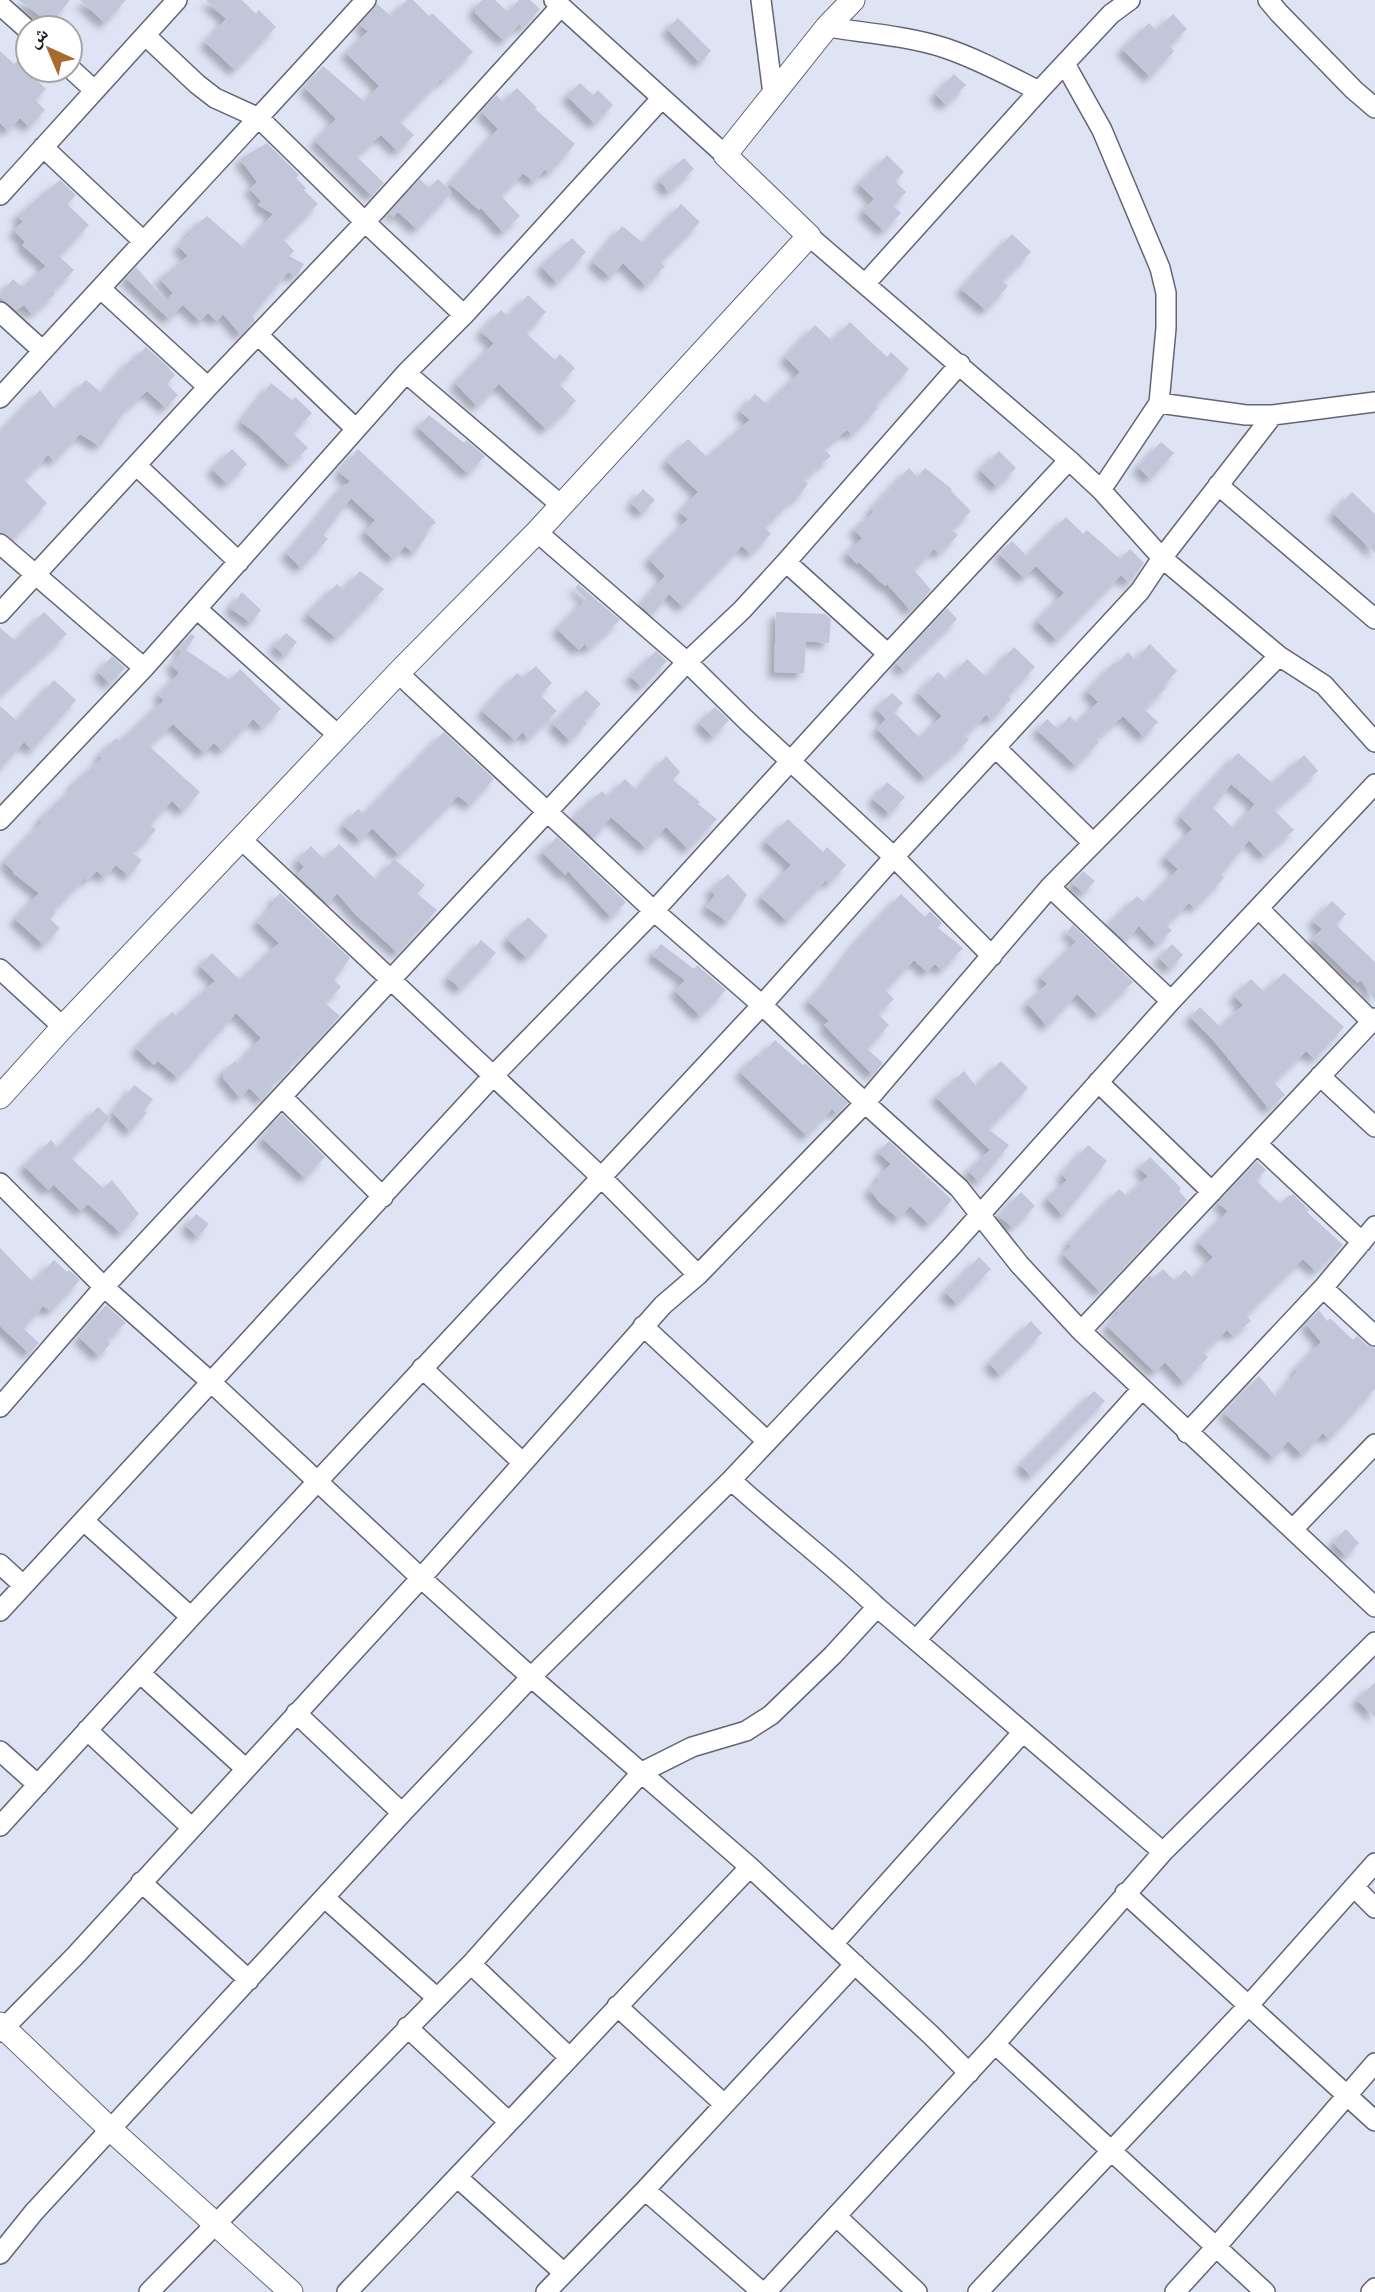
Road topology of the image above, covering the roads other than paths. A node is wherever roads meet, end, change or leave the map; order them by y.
1 (177, 0) edge
2 (366, 0) edge
3 (761, 0) edge
4 (853, 0) edge
5 (1130, 0) edge
6 (1268, 0) edge
7 (558, 3) edge
8 (0, 5) edge
9 (14, 18) edge
10 (827, 27) junction
11 (145, 36) junction
12 (1065, 64) junction
13 (84, 81) edge
14 (94, 90) junction
15 (1039, 91) junction
16 (773, 94) junction
17 (661, 99) junction
18 (1375, 108) edge
19 (260, 118) junction
20 (43, 147) junction
21 (724, 155) junction
22 (0, 195) edge
23 (365, 222) junction
24 (809, 236) junction
25 (143, 241) junction
26 (865, 284) junction
27 (101, 289) junction
28 (0, 312) edge
29 (464, 315) junction
30 (259, 336) junction
31 (43, 351) junction
32 (960, 364) junction
33 (407, 373) junction
34 (208, 387) junction
35 (0, 398) edge
36 (1375, 402) edge
37 (1159, 403) junction
38 (1273, 415) junction
39 (356, 429) junction
40 (1069, 460) junction
41 (136, 465) junction
42 (1218, 485) junction
43 (1101, 489) junction
44 (561, 505) junction
45 (537, 531) junction
46 (0, 544) edge
47 (1162, 558) junction
48 (239, 562) junction
49 (786, 562) junction
50 (35, 576) junction
51 (197, 609) junction
52 (0, 613) edge
53 (1375, 619) edge
54 (888, 654) junction
55 (1279, 656) junction
56 (687, 662) junction
57 (144, 668) junction
58 (398, 673) junction
59 (339, 736) junction
60 (1375, 742) edge
61 (996, 748) junction
62 (791, 762) junction
63 (1375, 784) edge
64 (548, 812) junction
65 (0, 820) edge
66 (242, 840) junction
67 (1093, 843) junction
68 (894, 857) junction
69 (1050, 887) junction
70 (1259, 909) junction
71 (654, 911) junction
72 (992, 956) junction
73 (0, 968) edge
74 (390, 981) junction
75 (1171, 1001) junction
76 (762, 1005) junction
77 (1373, 1020) edge
78 (63, 1027) junction
79 (1320, 1076) junction
80 (492, 1077) junction
81 (1098, 1082) junction
82 (0, 1097) edge
83 (282, 1097) junction
84 (865, 1103) junction
85 (1375, 1127) edge
86 (1257, 1144) junction
87 (601, 1177) junction
88 (0, 1183) edge
89 (1212, 1192) junction
90 (383, 1197) junction
91 (980, 1213) junction
92 (1375, 1226) edge
93 (1362, 1242) junction
94 (698, 1275) junction
95 (104, 1287) junction
96 (1323, 1287) junction
97 (643, 1326) junction
98 (1081, 1331) junction
99 (1375, 1336) edge
100 (422, 1368) junction
101 (212, 1383) junction
102 (1142, 1389) junction
103 (0, 1407) edge
104 (1187, 1433) junction
105 (767, 1441) junction
106 (1375, 1444) edge
107 (523, 1463) junction
108 (731, 1480) junction
109 (316, 1482) junction
110 (84, 1521) junction
111 (1293, 1530) junction
112 (0, 1564) edge
113 (421, 1578) junction
114 (23, 1585) junction
115 (877, 1607) junction
116 (1375, 1607) edge
117 (0, 1611) edge
118 (191, 1617) junction
119 (916, 1640) junction
120 (1375, 1642) edge
121 (140, 1673) junction
122 (531, 1677) junction
123 (296, 1713) junction
124 (87, 1730) junction
125 (1023, 1732) junction
126 (0, 1752) edge
127 (246, 1769) junction
128 (642, 1772) junction
129 (38, 1785) junction
130 (401, 1813) junction
131 (0, 1826) edge
132 (192, 1828) junction
133 (1163, 1852) junction
134 (1375, 1863) edge
135 (750, 1867) junction
136 (141, 1882) junction
137 (1354, 1887) junction
138 (1125, 1893) junction
139 (325, 1898) junction
140 (1375, 1908) edge
141 (833, 1944) junction
142 (471, 1964) junction
143 (855, 1964) junction
144 (249, 1980) junction
145 (437, 1998) junction
146 (617, 2006) junction
147 (1248, 2006) junction
148 (407, 2027) junction
149 (1, 2028) edge
150 (995, 2044) junction
151 (569, 2057) junction
152 (1375, 2063) edge
153 (969, 2073) junction
154 (1347, 2096) junction
155 (724, 2104) junction
156 (1375, 2121) edge
157 (509, 2122) junction
158 (110, 2129) junction
159 (1113, 2150) junction
160 (458, 2179) junction
161 (645, 2190) junction
162 (836, 2216) junction
163 (215, 2224) junction
164 (1216, 2247) junction
165 (0, 2254) edge
166 (564, 2273) junction
167 (1375, 2288) edge
168 (149, 2292) edge
169 (291, 2292) edge
170 (347, 2292) edge
171 (546, 2292) edge
172 (764, 2292) edge
173 (917, 2292) edge
174 (978, 2292) edge
175 (1175, 2292) edge
176 (1265, 2292) edge
177 (1371, 2292) edge

1 - 11 street
2 - 19 street
3 - 16 street
4 - 10 street
5 - 12 street
6 - 18 street
7 - 17 street
7 - 23 street
8 - 9 street
10 - 15 street
10 - 16 street
11 - 14 street
11 - 19 street
12 - 15 street
12 - 37 street
13 - 14 street
14 - 20 street
15 - 26 street
16 - 21 street
17 - 21 street
17 - 29 street
19 - 23 street
19 - 25 street
20 - 22 street
20 - 25 street
21 - 24 street
23 - 29 street
23 - 30 street
24 - 26 street
24 - 44 street
25 - 27 street
26 - 32 street
27 - 31 street
27 - 34 street
28 - 31 street
29 - 33 street
30 - 34 street
30 - 39 street
31 - 35 street
32 - 40 street
32 - 49 street
33 - 39 street
33 - 44 street
34 - 41 street
36 - 38 street
37 - 38 street
37 - 43 street
38 - 42 street
39 - 48 street
40 - 43 street
40 - 54 street
41 - 48 street
41 - 50 street
42 - 47 street
42 - 53 street
43 - 47 street
44 - 45 street
45 - 56 street
45 - 58 street
46 - 50 street
47 - 55 street
47 - 61 street
48 - 51 street
49 - 54 street
49 - 56 street
50 - 52 street
50 - 57 street
51 - 57 street
51 - 59 street
54 - 62 street
55 - 60 street
55 - 67 street
56 - 62 street
56 - 64 street
57 - 65 street
58 - 59 street
58 - 64 street
59 - 66 street
61 - 67 street
61 - 68 street
62 - 68 street
62 - 71 street
63 - 70 street
64 - 71 street
64 - 74 street
66 - 74 street
66 - 78 street
67 - 69 street
68 - 72 street
68 - 76 street
69 - 72 street
69 - 75 street
70 - 75 street
70 - 77 street
71 - 76 street
71 - 80 street
72 - 84 street
73 - 78 street
74 - 80 street
74 - 83 street
75 - 81 street
76 - 84 street
76 - 87 street
77 - 79 street
78 - 82 street
79 - 85 street
79 - 86 street
80 - 87 street
80 - 90 street
81 - 89 street
81 - 91 street
83 - 90 street
83 - 95 street
84 - 91 street
84 - 94 street
86 - 89 street
86 - 93 street
87 - 94 street
87 - 100 street
88 - 95 street
89 - 98 street
90 - 101 street
91 - 98 street
91 - 105 street
92 - 93 street
93 - 96 street
94 - 97 street
95 - 101 street
95 - 103 street
96 - 99 street
96 - 104 street
97 - 105 street
97 - 107 street
98 - 102 street
100 - 107 street
100 - 109 street
101 - 109 street
101 - 110 street
102 - 104 street
102 - 119 street
104 - 111 street
105 - 108 street
106 - 111 street
107 - 113 street
108 - 115 street
108 - 122 street
109 - 113 street
109 - 118 street
110 - 114 street
110 - 118 street
111 - 116 street
112 - 114 street
113 - 122 street
113 - 123 street
114 - 117 street
115 - 119 street
115 - 128 street
118 - 121 street
119 - 125 street
120 - 133 street
121 - 124 street
121 - 127 street
122 - 128 street
122 - 130 street
123 - 127 street
123 - 130 street
124 - 129 street
124 - 132 street
125 - 133 street
125 - 141 street
126 - 129 street
127 - 132 street
128 - 135 street
128 - 142 street
129 - 131 street
130 - 139 street
132 - 136 street
133 - 138 street
134 - 137 street
135 - 141 street
135 - 146 street
136 - 144 street
136 - 149 street
137 - 140 street
137 - 147 street
138 - 147 street
138 - 150 street
139 - 144 street
139 - 145 street
141 - 143 street
142 - 145 street
142 - 151 street
143 - 153 street
143 - 155 street
144 - 158 street
145 - 148 street
146 - 151 street
146 - 155 street
147 - 154 street
147 - 159 street
148 - 157 street
148 - 163 street
149 - 158 street
150 - 153 street
150 - 159 street
151 - 157 street
152 - 154 street
153 - 162 street
154 - 156 street
154 - 164 street
155 - 161 street
157 - 160 street
158 - 163 street
158 - 165 street
159 - 164 street
159 - 174 street
160 - 166 street
160 - 170 street
161 - 166 street
161 - 172 street
162 - 172 street
162 - 173 street
163 - 168 street
163 - 169 street
164 - 175 street
164 - 176 street
166 - 171 street
167 - 177 street

